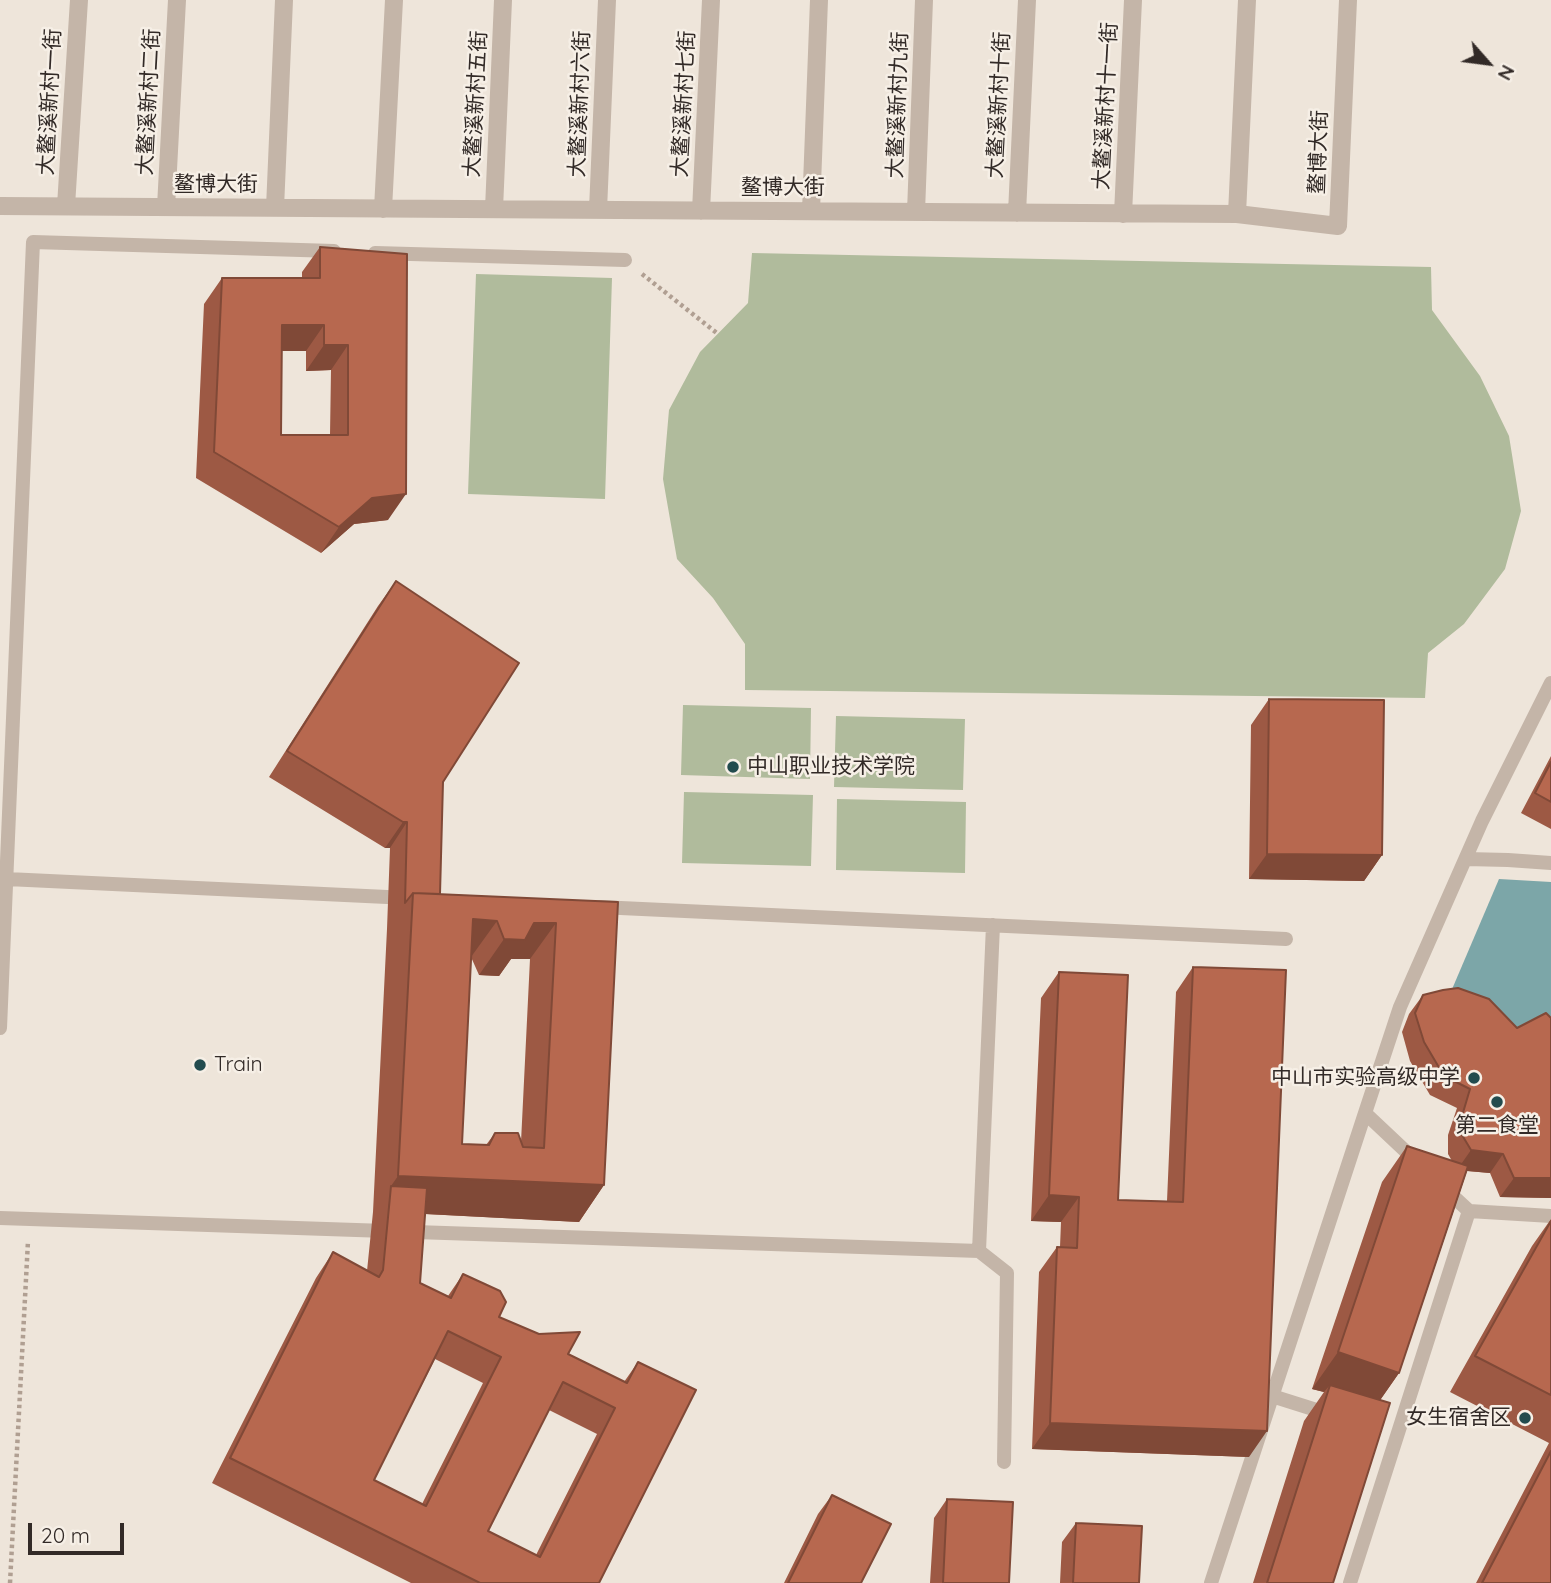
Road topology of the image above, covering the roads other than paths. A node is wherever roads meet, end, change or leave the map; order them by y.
1 (79, 0) edge
2 (177, 0) edge
3 (284, 0) edge
4 (394, 0) edge
5 (503, 0) edge
6 (607, 0) edge
7 (711, 0) edge
8 (819, 0) edge
9 (924, 0) edge
10 (1027, 0) edge
11 (1133, 0) edge
12 (1247, 0) edge
13 (1348, 0) edge
14 (0, 206) edge
15 (66, 206) junction
16 (166, 207) junction
17 (275, 208) junction
18 (383, 209) junction
19 (494, 209) junction
20 (598, 210) junction
21 (701, 211) junction
22 (811, 211) junction
23 (916, 212) junction
24 (1017, 213) junction
25 (1124, 214) junction
26 (1237, 214) junction
27 (625, 260) road end
28 (1551, 682) edge
29 (1466, 859) junction
30 (1551, 863) edge
31 (7, 879) junction
32 (424, 898) edge
33 (590, 906) edge
34 (993, 925) junction
35 (1286, 939) dead end
36 (0, 1028) edge
37 (1365, 1113) junction
38 (1469, 1211) junction
39 (1551, 1216) edge
40 (0, 1218) edge
41 (979, 1251) junction
42 (1272, 1396) junction
43 (1348, 1419) edge
44 (1004, 1462) dead end
45 (1211, 1583) edge
46 (1350, 1583) edge

1 - 15 street, 大鳌溪新村一街
2 - 16 street, 大鳌溪新村二街
3 - 17 street
4 - 18 street
5 - 19 street, 大鳌溪新村五街
6 - 20 street, 大鳌溪新村六街
7 - 21 street, 大鳌溪新村七街
8 - 22 street
9 - 23 street, 大鳌溪新村九街
10 - 24 street, 大鳌溪新村十街
11 - 25 street, 大鳌溪新村十一街
12 - 26 street
13 - 26 street, 鳌博大街
14 - 15 street, 鳌博大街
15 - 16 street, 鳌博大街
16 - 17 street, 鳌博大街
17 - 18 street, 鳌博大街
18 - 19 street, 鳌博大街
19 - 20 street, 鳌博大街
20 - 21 street, 鳌博大街
21 - 22 street, 鳌博大街
22 - 23 street, 鳌博大街
23 - 24 street, 鳌博大街
24 - 25 street, 鳌博大街
25 - 26 street, 鳌博大街
27 - 31 lane
28 - 29 lane
29 - 30 lane
29 - 37 lane
31 - 32 lane
31 - 36 lane
33 - 34 lane
34 - 35 lane
34 - 41 lane
37 - 38 lane
37 - 42 lane
38 - 39 lane
38 - 46 lane
40 - 41 lane
41 - 44 lane
42 - 43 lane
42 - 45 lane

